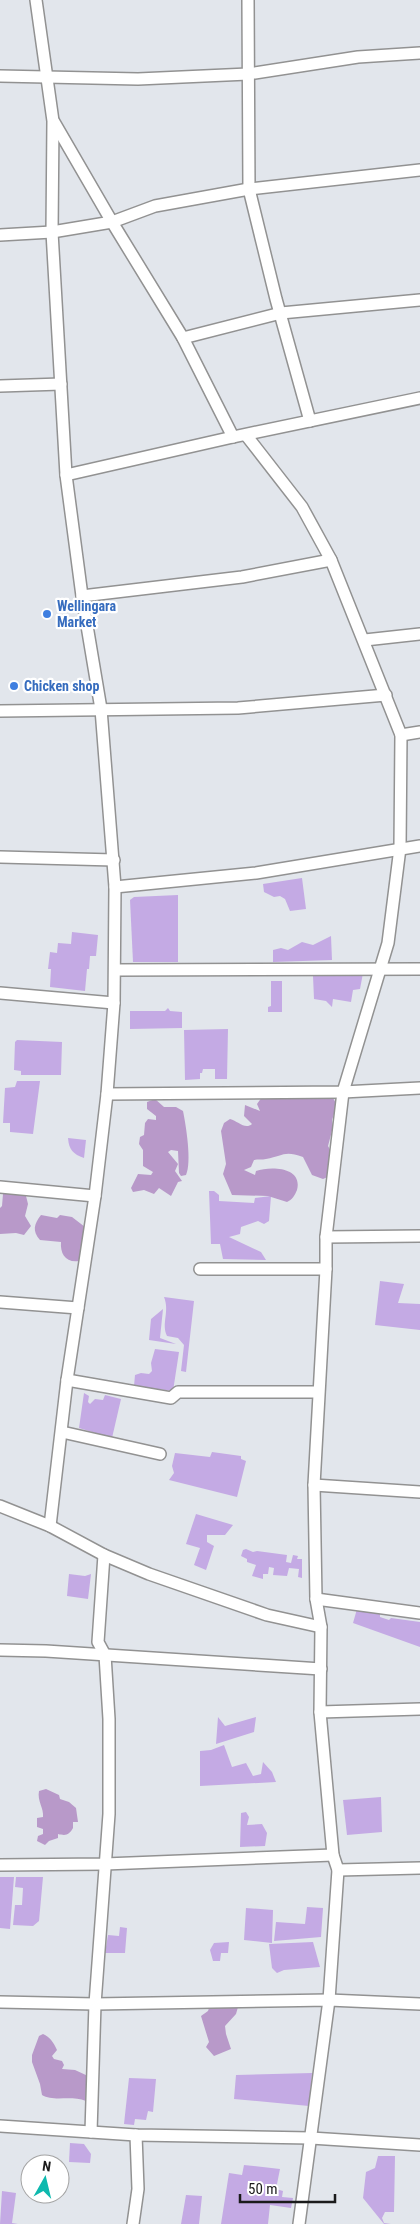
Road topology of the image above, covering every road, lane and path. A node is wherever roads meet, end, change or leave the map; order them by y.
1 (36, 0) edge
2 (248, 0) edge
3 (420, 53) edge
4 (248, 74) junction
5 (0, 76) edge
6 (46, 77) junction
7 (53, 121) junction
8 (420, 170) edge
9 (249, 189) junction
10 (112, 222) junction
11 (52, 232) junction
12 (0, 235) edge
13 (420, 300) edge
14 (281, 313) junction
15 (183, 338) junction
16 (61, 384) junction
17 (0, 386) edge
18 (420, 398) edge
19 (310, 421) junction
20 (246, 435) junction
21 (233, 437) junction
22 (66, 475) junction
23 (331, 560) junction
24 (82, 596) junction
25 (420, 634) edge
26 (365, 640) junction
27 (386, 695) junction
28 (101, 709) junction
29 (0, 712) edge
30 (420, 732) edge
31 (401, 735) junction
32 (420, 846) edge
33 (400, 848) junction
34 (0, 857) edge
35 (114, 860) junction
36 (115, 887) junction
37 (379, 968) junction
38 (420, 969) edge
39 (115, 970) junction
40 (0, 993) edge
41 (114, 1003) junction
42 (420, 1088) edge
43 (343, 1092) junction
44 (107, 1094) junction
45 (0, 1187) edge
46 (95, 1196) junction
47 (420, 1236) edge
48 (326, 1237) junction
49 (200, 1269) dead end
50 (326, 1269) junction
51 (0, 1302) edge
52 (78, 1308) junction
53 (67, 1380) junction
54 (318, 1392) junction
55 (62, 1432) junction
56 (160, 1454) dead end
57 (314, 1485) junction
58 (420, 1492) edge
59 (0, 1506) edge
60 (50, 1526) junction
61 (104, 1555) junction
62 (316, 1599) junction
63 (420, 1613) edge
64 (322, 1627) junction
65 (0, 1650) edge
66 (105, 1655) junction
67 (322, 1669) junction
68 (420, 1709) edge
69 (320, 1712) junction
70 (333, 1855) junction
71 (105, 1864) junction
72 (0, 1866) edge
73 (420, 1868) edge
74 (338, 1870) junction
75 (330, 2000) junction
76 (0, 2002) edge
77 (95, 2004) junction
78 (420, 2004) edge
79 (0, 2126) edge
80 (91, 2132) junction
81 (136, 2135) junction
82 (311, 2138) junction
83 (420, 2145) edge
84 (133, 2224) edge
85 (299, 2224) edge

1 - 6 street
2 - 4 street
3 - 4 street
4 - 6 street
4 - 9 street
5 - 6 street
6 - 7 street
7 - 10 street
7 - 11 street
8 - 9 street
9 - 10 street
9 - 14 street
10 - 11 street
10 - 15 street
11 - 12 street
11 - 16 street
13 - 14 street
14 - 15 street
14 - 19 street
15 - 21 street
16 - 17 street
16 - 22 street
18 - 19 street
19 - 20 street
20 - 21 street
20 - 23 street
21 - 22 street
22 - 24 street
23 - 24 street
23 - 26 street
24 - 28 street
25 - 26 street
26 - 27 street
27 - 28 street
27 - 31 street
28 - 29 street
28 - 35 street
30 - 31 street
31 - 33 street
32 - 33 street
33 - 36 street
33 - 37 street
34 - 35 street
35 - 36 street
36 - 39 street
37 - 38 street
37 - 39 street
37 - 43 street
39 - 41 street
40 - 41 street
41 - 44 street
42 - 43 street
43 - 44 street
43 - 48 street
44 - 46 street
45 - 46 street
46 - 52 street
47 - 48 street
48 - 50 street
49 - 50 street
50 - 54 street
51 - 52 street
52 - 53 street
53 - 54 street
53 - 55 street
54 - 57 street
55 - 56 street
55 - 60 street
57 - 58 street
57 - 62 street
59 - 60 street
60 - 61 street
61 - 64 street
61 - 66 street
62 - 63 street
62 - 64 street
64 - 67 street
65 - 66 street
66 - 67 street
66 - 71 street
67 - 69 street
68 - 69 street
69 - 70 street
70 - 71 street
70 - 74 street
71 - 72 street
71 - 77 street
73 - 74 street
74 - 75 street
75 - 77 street
75 - 78 street
75 - 82 street
76 - 77 street
77 - 80 street
79 - 80 street
80 - 81 street
81 - 82 street
81 - 84 street
82 - 83 street
82 - 85 street

